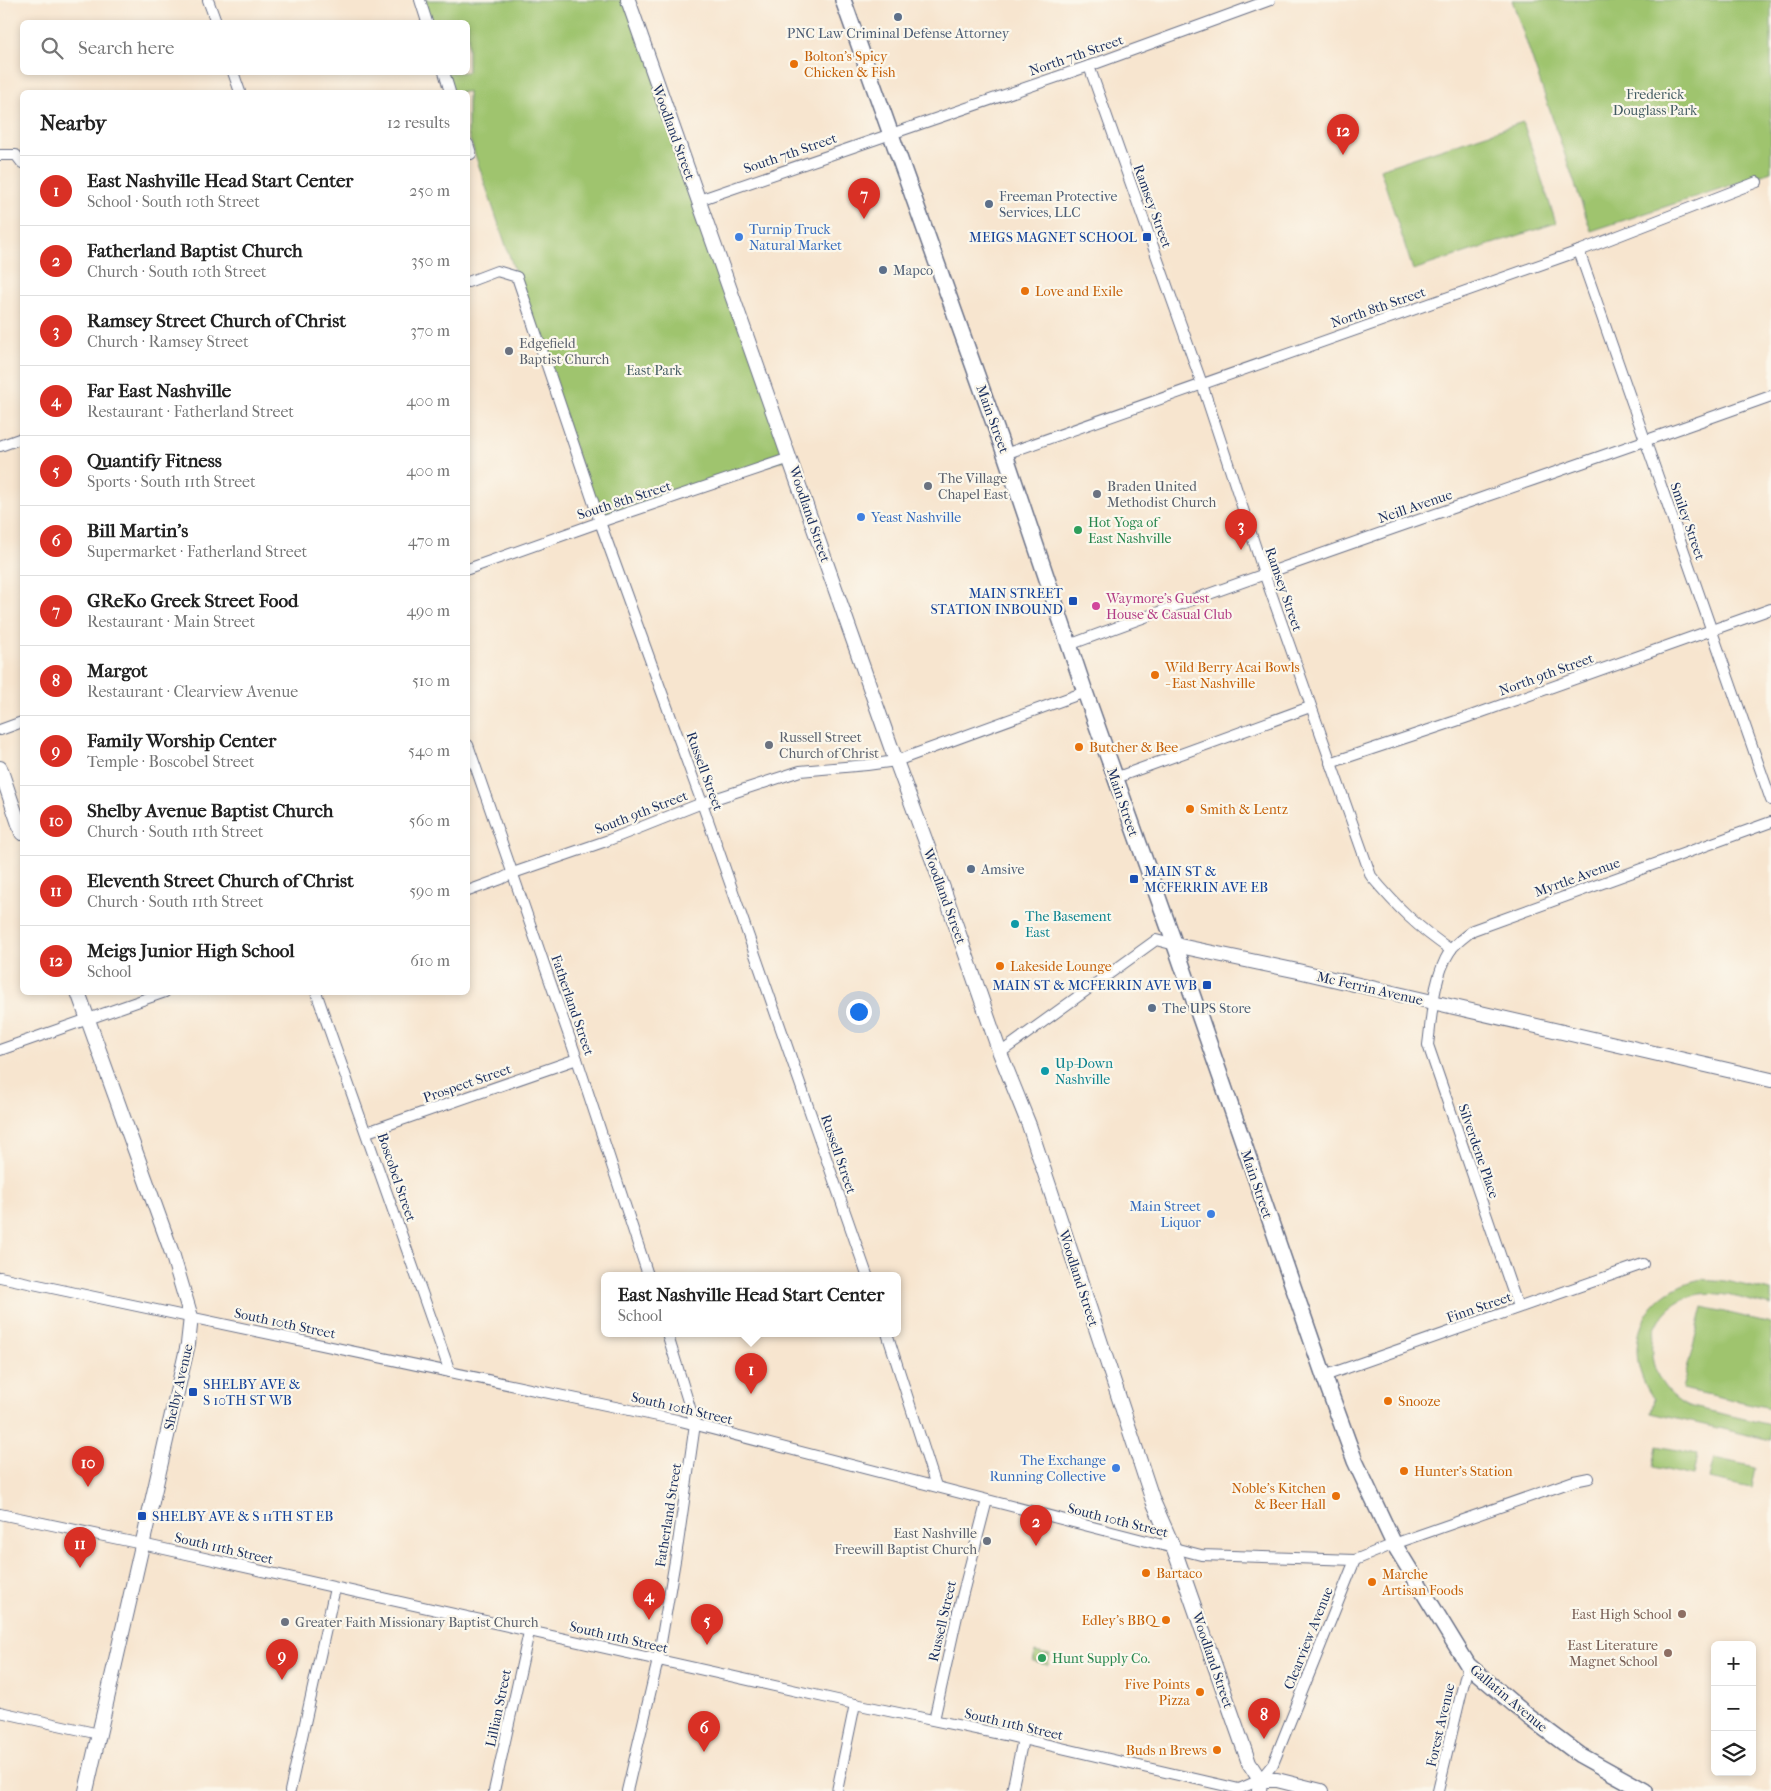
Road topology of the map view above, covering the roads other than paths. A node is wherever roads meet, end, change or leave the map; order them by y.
1 (208, 0) edge
2 (420, 0) edge
3 (628, 0) edge
4 (843, 0) edge
5 (1270, 0) edge
6 (1253, 3) edge
7 (215, 20) edge
8 (426, 20) edge
9 (1089, 66) junction
10 (234, 75) edge
11 (445, 75) edge
12 (239, 90) edge
13 (449, 90) edge
14 (891, 133) junction
15 (0, 155) edge
16 (20, 160) edge
17 (1757, 182) dead end
18 (699, 200) junction
19 (1579, 251) junction
20 (470, 281) edge
21 (1202, 384) junction
22 (1771, 396) edge
23 (20, 439) edge
24 (1646, 441) junction
25 (0, 446) edge
26 (1006, 454) junction
27 (790, 458) junction
28 (600, 522) junction
29 (470, 568) edge
30 (1264, 573) junction
31 (1771, 609) edge
32 (1712, 629) junction
33 (1069, 645) junction
34 (1084, 692) junction
35 (1310, 707) junction
36 (20, 723) edge
37 (0, 730) edge
38 (470, 750) edge
39 (896, 761) junction
40 (1330, 763) junction
41 (0, 768) edge
42 (1115, 778) junction
43 (1771, 800) edge
44 (702, 803) junction
45 (1771, 822) edge
46 (20, 827) edge
47 (513, 873) junction
48 (470, 890) edge
49 (1175, 945) junction
50 (1451, 950) junction
51 (79, 995) edge
52 (156, 995) edge
53 (317, 995) edge
54 (1433, 1002) junction
55 (87, 1019) junction
56 (0, 1050) edge
57 (1000, 1053) junction
58 (577, 1059) junction
59 (1771, 1080) edge
60 (366, 1132) junction
61 (1643, 1264) dead end
62 (647, 1272) edge
63 (865, 1272) edge
64 (0, 1277) edge
65 (1518, 1308) junction
66 (190, 1317) junction
67 (668, 1337) edge
68 (888, 1337) edge
69 (450, 1372) junction
70 (1324, 1376) junction
71 (694, 1424) junction
72 (1589, 1478) dead end
73 (936, 1486) junction
74 (987, 1500) junction
75 (0, 1514) edge
76 (142, 1544) junction
77 (1394, 1544) junction
78 (1174, 1549) junction
79 (1355, 1560) junction
80 (334, 1588) junction
81 (529, 1632) junction
82 (658, 1660) junction
83 (1468, 1665) junction
84 (854, 1704) junction
85 (0, 1712) edge
86 (934, 1720) junction
87 (99, 1734) junction
88 (1023, 1739) junction
89 (1259, 1786) edge
90 (86, 1791) edge
91 (290, 1791) edge
92 (494, 1791) edge
93 (627, 1791) edge
94 (837, 1791) edge
95 (1012, 1791) edge
96 (1321, 1791) edge
97 (1438, 1791) edge
98 (1645, 1791) edge

1 - 7 street
2 - 8 street
3 - 18 street, Woodland Street
4 - 14 main road, Main Street
5 - 6 street, North 7th Street
6 - 9 street, North 7th Street
9 - 14 street, North 7th Street
9 - 21 street, Ramsey Street
10 - 12 street
11 - 13 street
14 - 18 street, South 7th Street
14 - 26 main road, Main Street
15 - 16 street
17 - 19 street, North 8th Street
18 - 27 street, Woodland Street
19 - 21 street, North 8th Street
19 - 24 street, Smiley Street
20 - 28 street, Russell Street
21 - 26 street, North 8th Street
21 - 30 street, Ramsey Street
22 - 24 street, Neill Avenue
23 - 25 street
24 - 30 street, Neill Avenue
24 - 32 street, Smiley Street
26 - 33 main road, Main Street
27 - 28 street, South 8th Street
27 - 39 street, Woodland Street
28 - 29 street, South 8th Street
28 - 44 street, Russell Street
30 - 33 street, Neill Avenue
30 - 35 street, Ramsey Street
31 - 32 street, North 9th Street
32 - 40 street, North 9th Street
32 - 43 street, Smiley Street
33 - 34 main road, Main Street
34 - 39 street, South 9th Street
34 - 42 main road, Main Street
35 - 40 street, Ramsey Street
35 - 42 street
36 - 37 street
38 - 47 street, Fatherland Street
39 - 44 street, South 9th Street
39 - 57 street, Woodland Street
40 - 50 street, Ramsey Street
41 - 46 street
42 - 49 main road, Main Street
44 - 47 street, South 9th Street
44 - 63 street, Russell Street
45 - 50 street, Myrtle Avenue
47 - 48 street, South 9th Street
47 - 58 street, Fatherland Street
49 - 54 street, Mc Ferrin Avenue
49 - 57 street, Mc Ferrin Avenue
49 - 70 main road, Main Street
50 - 54 street, Myrtle Avenue
51 - 55 street, Shelby Avenue
52 - 55 street
53 - 60 street, Boscobel Street
54 - 59 street, Mc Ferrin Avenue
54 - 65 street, Silverdene Place
55 - 56 street
55 - 66 street, Shelby Avenue
57 - 78 street, Woodland Street
58 - 60 street, Prospect Street
58 - 62 street, Fatherland Street
60 - 69 street, Boscobel Street
61 - 65 street, Finn Street
64 - 66 street, South 10th Street
65 - 70 street, Finn Street
66 - 69 street, South 10th Street
66 - 76 street, Shelby Avenue
67 - 71 street, Fatherland Street
68 - 73 street
69 - 71 street, South 10th Street
70 - 77 main road, Main Street
71 - 73 street, South 10th Street
71 - 82 street, Fatherland Street
72 - 77 street
73 - 74 street, South 10th Street
74 - 78 street, South 10th Street
74 - 86 street, Russell Street
75 - 76 street, South 11th Street
76 - 80 street, South 11th Street
76 - 87 street, Shelby Avenue
77 - 79 street
77 - 83 main road, Gallatin Avenue
78 - 79 street, South 10th Street
78 - 89 street, Woodland Street
79 - 89 street, Clearview Avenue
80 - 81 street, South 11th Street
80 - 91 street
81 - 82 street, South 11th Street
81 - 92 street, Lillian Street
82 - 84 street, South 11th Street
82 - 93 street, Fatherland Street
83 - 97 street, Forest Avenue
83 - 98 main road, Gallatin Avenue
84 - 86 street, South 11th Street
84 - 94 street
85 - 87 street
86 - 88 street, South 11th Street
87 - 90 street, Shelby Avenue
88 - 89 street, South 11th Street
88 - 95 street
89 - 96 street

